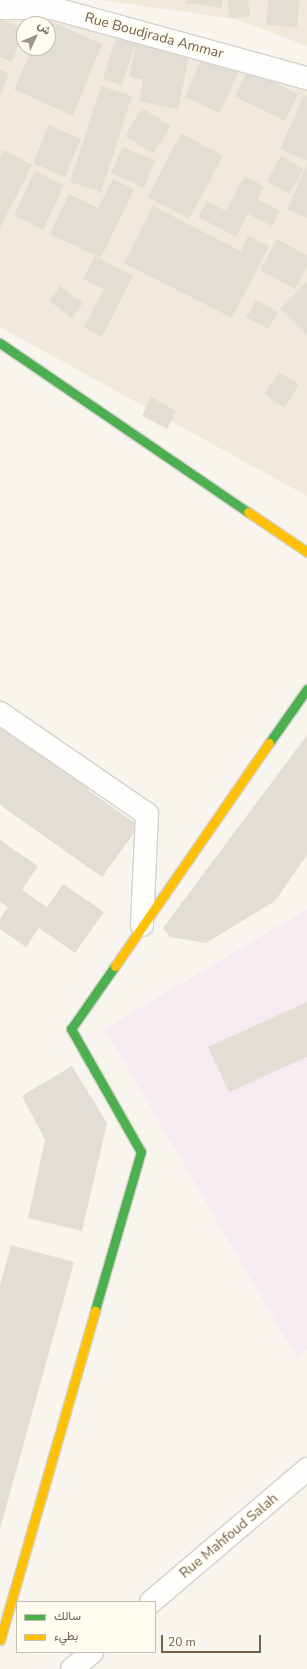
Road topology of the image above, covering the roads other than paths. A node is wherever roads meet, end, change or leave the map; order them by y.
1 (0, 8) edge
2 (307, 78) edge
3 (0, 343) edge
4 (307, 552) edge
5 (307, 689) edge
6 (0, 713) edge
7 (142, 925) junction
8 (307, 1469) edge
9 (152, 1601) edge
10 (0, 1640) edge
11 (91, 1653) edge
12 (72, 1669) edge

1 - 2 street, Rue Boudjrada Ammar
3 - 4 street
5 - 7 street
6 - 7 street
7 - 10 street
8 - 9 street, Rue Mahfoud Salah
11 - 12 street

